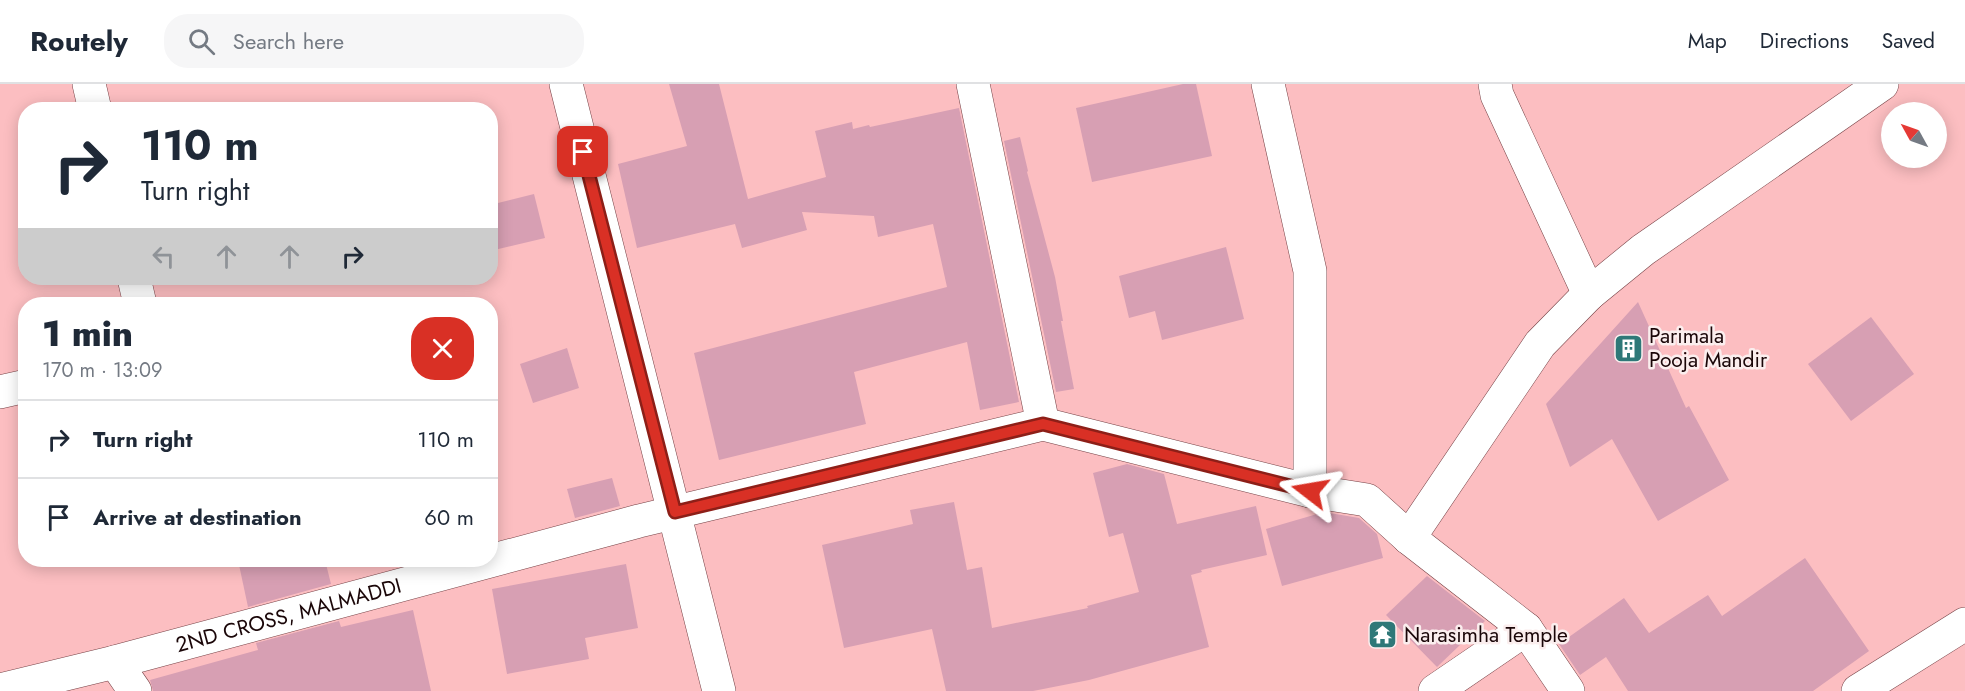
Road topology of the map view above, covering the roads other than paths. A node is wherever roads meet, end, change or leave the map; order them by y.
1 (89, 84) edge
2 (566, 84) edge
3 (973, 84) edge
4 (1268, 84) edge
5 (1495, 84) edge
6 (1882, 84) edge
7 (93, 102) edge
8 (1589, 294) junction
9 (18, 388) edge
10 (0, 392) edge
11 (1043, 424) junction
12 (1310, 491) junction
13 (675, 512) junction
14 (1409, 538) junction
15 (498, 559) edge
16 (470, 567) edge
17 (1965, 624) edge
18 (1526, 629) junction
19 (115, 662) junction
20 (0, 690) edge
21 (135, 691) edge
22 (719, 691) edge
23 (1435, 691) edge
24 (1568, 691) edge
25 (1858, 691) edge

1 - 7 street
2 - 13 street
3 - 11 street
4 - 12 street
5 - 8 street
6 - 8 street
8 - 14 street
9 - 10 street
11 - 12 street, 2ND CROSS, MALMADDI
11 - 13 street, 2ND CROSS, MALMADDI
12 - 14 street, 2ND CROSS, MALMADDI
13 - 15 street, 2ND CROSS, MALMADDI
13 - 22 street
14 - 18 street, 2ND CROSS, MALMADDI
16 - 19 street, 2ND CROSS, MALMADDI
17 - 25 street
18 - 23 street
18 - 24 street, 2ND CROSS, MALMADDI
19 - 20 street, 2ND CROSS, MALMADDI
19 - 21 street

